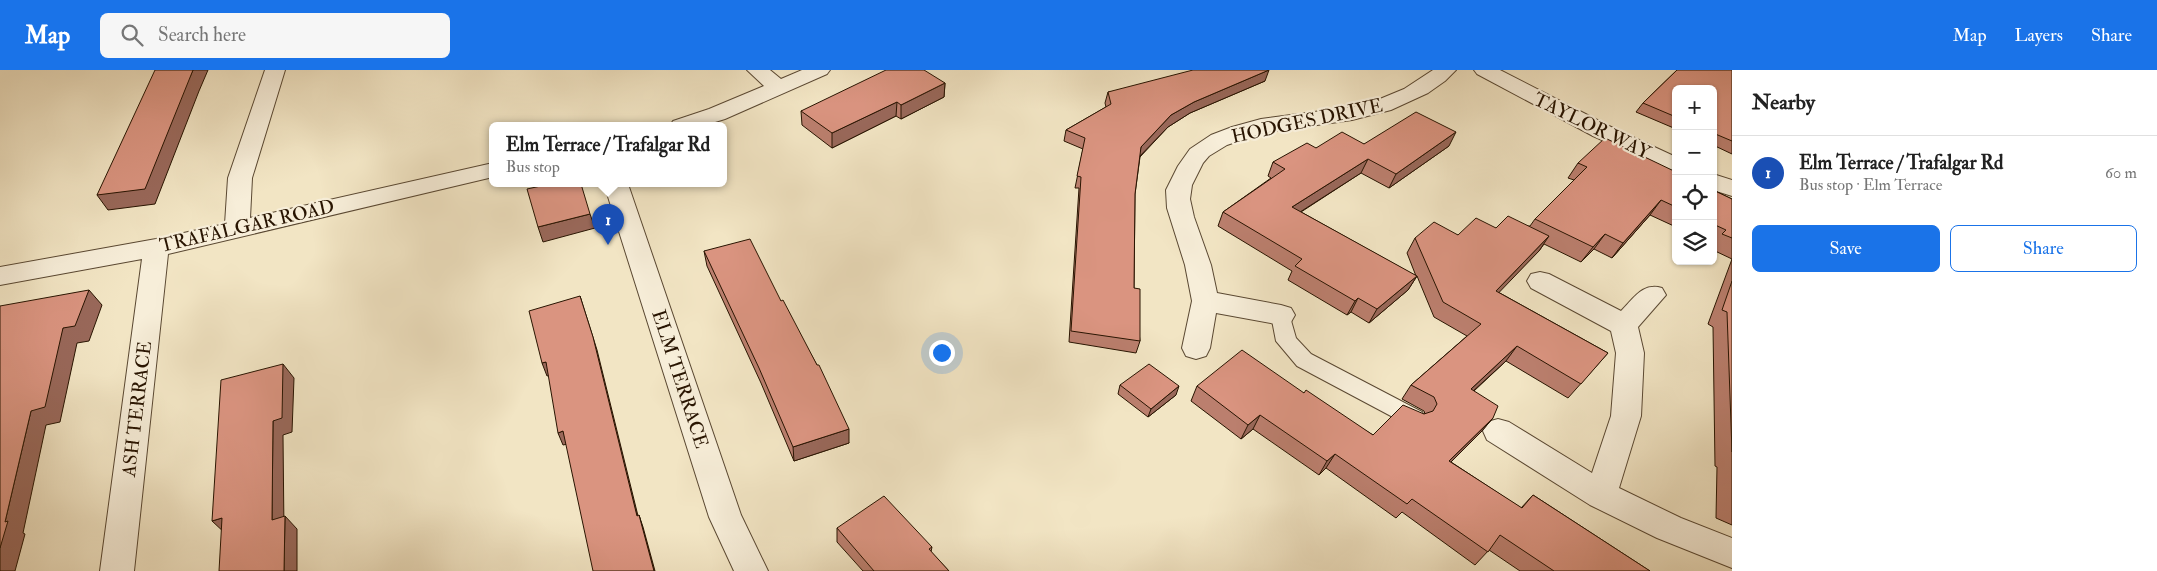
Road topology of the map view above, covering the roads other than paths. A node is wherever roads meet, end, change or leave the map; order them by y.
1 (275, 70) edge
2 (757, 70) edge
3 (820, 70) edge
4 (1446, 70) edge
5 (1484, 70) edge
6 (780, 88) junction
7 (693, 122) edge
8 (1672, 164) edge
9 (489, 171) edge
10 (1717, 182) edge
11 (617, 187) edge
12 (1732, 188) edge
13 (237, 229) junction
14 (156, 248) junction
15 (0, 276) edge
16 (1540, 281) dead end
17 (1653, 295) dead end
18 (1205, 301) junction
19 (1281, 315) joint
20 (1624, 325) junction
21 (1196, 348) dead end
22 (1414, 418) edge
23 (1498, 431) dead end
24 (1601, 495) junction
25 (1732, 553) edge
26 (117, 571) edge
27 (751, 571) edge

1 - 13 street
2 - 6 street
3 - 6 street
4 - 18 street, HODGES DRIVE
5 - 8 street, TAYLOR WAY
6 - 7 street
9 - 13 street, TRAFALGAR ROAD
10 - 12 street
11 - 27 street, ELM TERRACE
13 - 14 street, TRAFALGAR ROAD
14 - 15 street, TRAFALGAR ROAD
14 - 26 street, ASH TERRACE
16 - 20 street
17 - 20 street
18 - 19 street
18 - 21 street, HODGES DRIVE
19 - 22 lane
20 - 24 street
23 - 24 street
24 - 25 street

